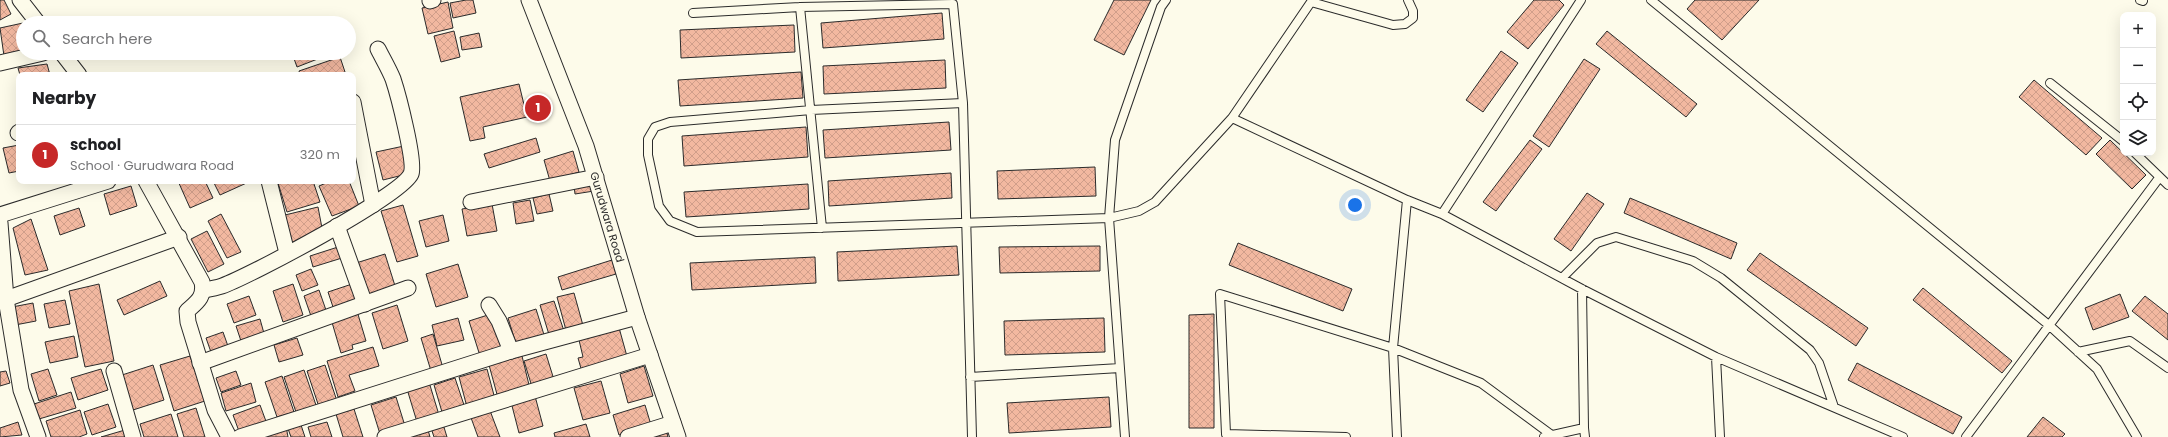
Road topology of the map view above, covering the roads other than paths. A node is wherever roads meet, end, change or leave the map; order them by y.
1 (20, 0) edge
2 (530, 0) edge
3 (1166, 0) edge
4 (1408, 0) edge
5 (1581, 0) edge
6 (1651, 0) edge
7 (1311, 1) edge
8 (800, 7) junction
9 (693, 14) dead end
10 (33, 16) edge
11 (378, 49) dead end
12 (16, 59) edge
13 (67, 60) edge
14 (0, 63) edge
15 (77, 72) edge
16 (2050, 83) dead end
17 (963, 103) junction
18 (811, 110) junction
19 (356, 117) edge
20 (1232, 118) junction
21 (2120, 139) edge
22 (2138, 156) edge
23 (596, 177) junction
24 (2159, 178) junction
25 (98, 184) edge
26 (148, 184) edge
27 (269, 184) edge
28 (2168, 185) edge
29 (1407, 200) junction
30 (471, 202) dead end
31 (373, 205) junction
32 (1442, 214) junction
33 (0, 215) edge
34 (1109, 218) junction
35 (0, 223) edge
36 (965, 223) junction
37 (337, 226) junction
38 (822, 228) junction
39 (179, 237) junction
40 (287, 253) junction
41 (1562, 278) junction
42 (408, 288) dead end
43 (1582, 289) junction
44 (204, 290) junction
45 (6, 299) junction
46 (365, 304) junction
47 (489, 306) dead end
48 (637, 317) junction
49 (2050, 326) junction
50 (1393, 348) junction
51 (511, 351) junction
52 (2078, 352) junction
53 (650, 355) junction
54 (1716, 357) junction
55 (200, 363) junction
56 (1120, 368) junction
57 (2168, 368) edge
58 (114, 370) dead end
59 (970, 377) junction
60 (1834, 408) junction
61 (1584, 428) junction
62 (675, 430) edge
63 (1548, 436) edge
64 (38, 437) edge
65 (133, 437) edge
66 (229, 437) edge
67 (240, 437) edge
68 (385, 437) edge
69 (628, 437) edge
70 (972, 437) edge
71 (1124, 437) edge
72 (1346, 437) edge
73 (1398, 437) edge
74 (1585, 437) edge
75 (1720, 437) edge
76 (1903, 437) edge
77 (1966, 437) edge
78 (2137, 437) edge

1 - 10 street
2 - 23 street, Gurudwara Road
3 - 34 lane
4 - 7 lane
5 - 32 lane
6 - 49 lane
7 - 20 lane
8 - 9 lane
8 - 17 lane
8 - 18 lane
11 - 31 street
12 - 14 street
13 - 15 street
16 - 21 lane
17 - 18 lane
17 - 36 lane
18 - 38 lane
18 - 38 lane
19 - 31 street
20 - 29 lane
20 - 34 lane
22 - 24 lane
23 - 30 street
23 - 48 street, Gurudwara Road
24 - 28 lane
24 - 49 lane
25 - 33 street
26 - 39 street
27 - 40 street
29 - 32 lane
29 - 50 lane
31 - 37 street
32 - 41 lane
34 - 36 lane
34 - 56 lane
35 - 45 street
36 - 38 lane
36 - 59 lane
37 - 40 street
37 - 46 street
39 - 44 street
39 - 45 street
40 - 44 street
41 - 43 lane
41 - 60 lane
42 - 46 street
43 - 54 lane
43 - 61 lane
44 - 55 street
45 - 64 street
46 - 55 street
47 - 51 street
48 - 51 street
48 - 53 street, Gurudwara Road
49 - 52 lane
49 - 77 lane
50 - 63 lane
50 - 72 lane
50 - 73 lane
51 - 67 street
52 - 57 lane
52 - 78 lane
53 - 62 street, Gurudwara Road
53 - 68 street
54 - 60 lane
54 - 75 lane
55 - 66 street
56 - 59 lane
56 - 71 lane
58 - 65 street
59 - 70 lane
60 - 76 lane
61 - 63 lane
61 - 74 lane
62 - 69 street

